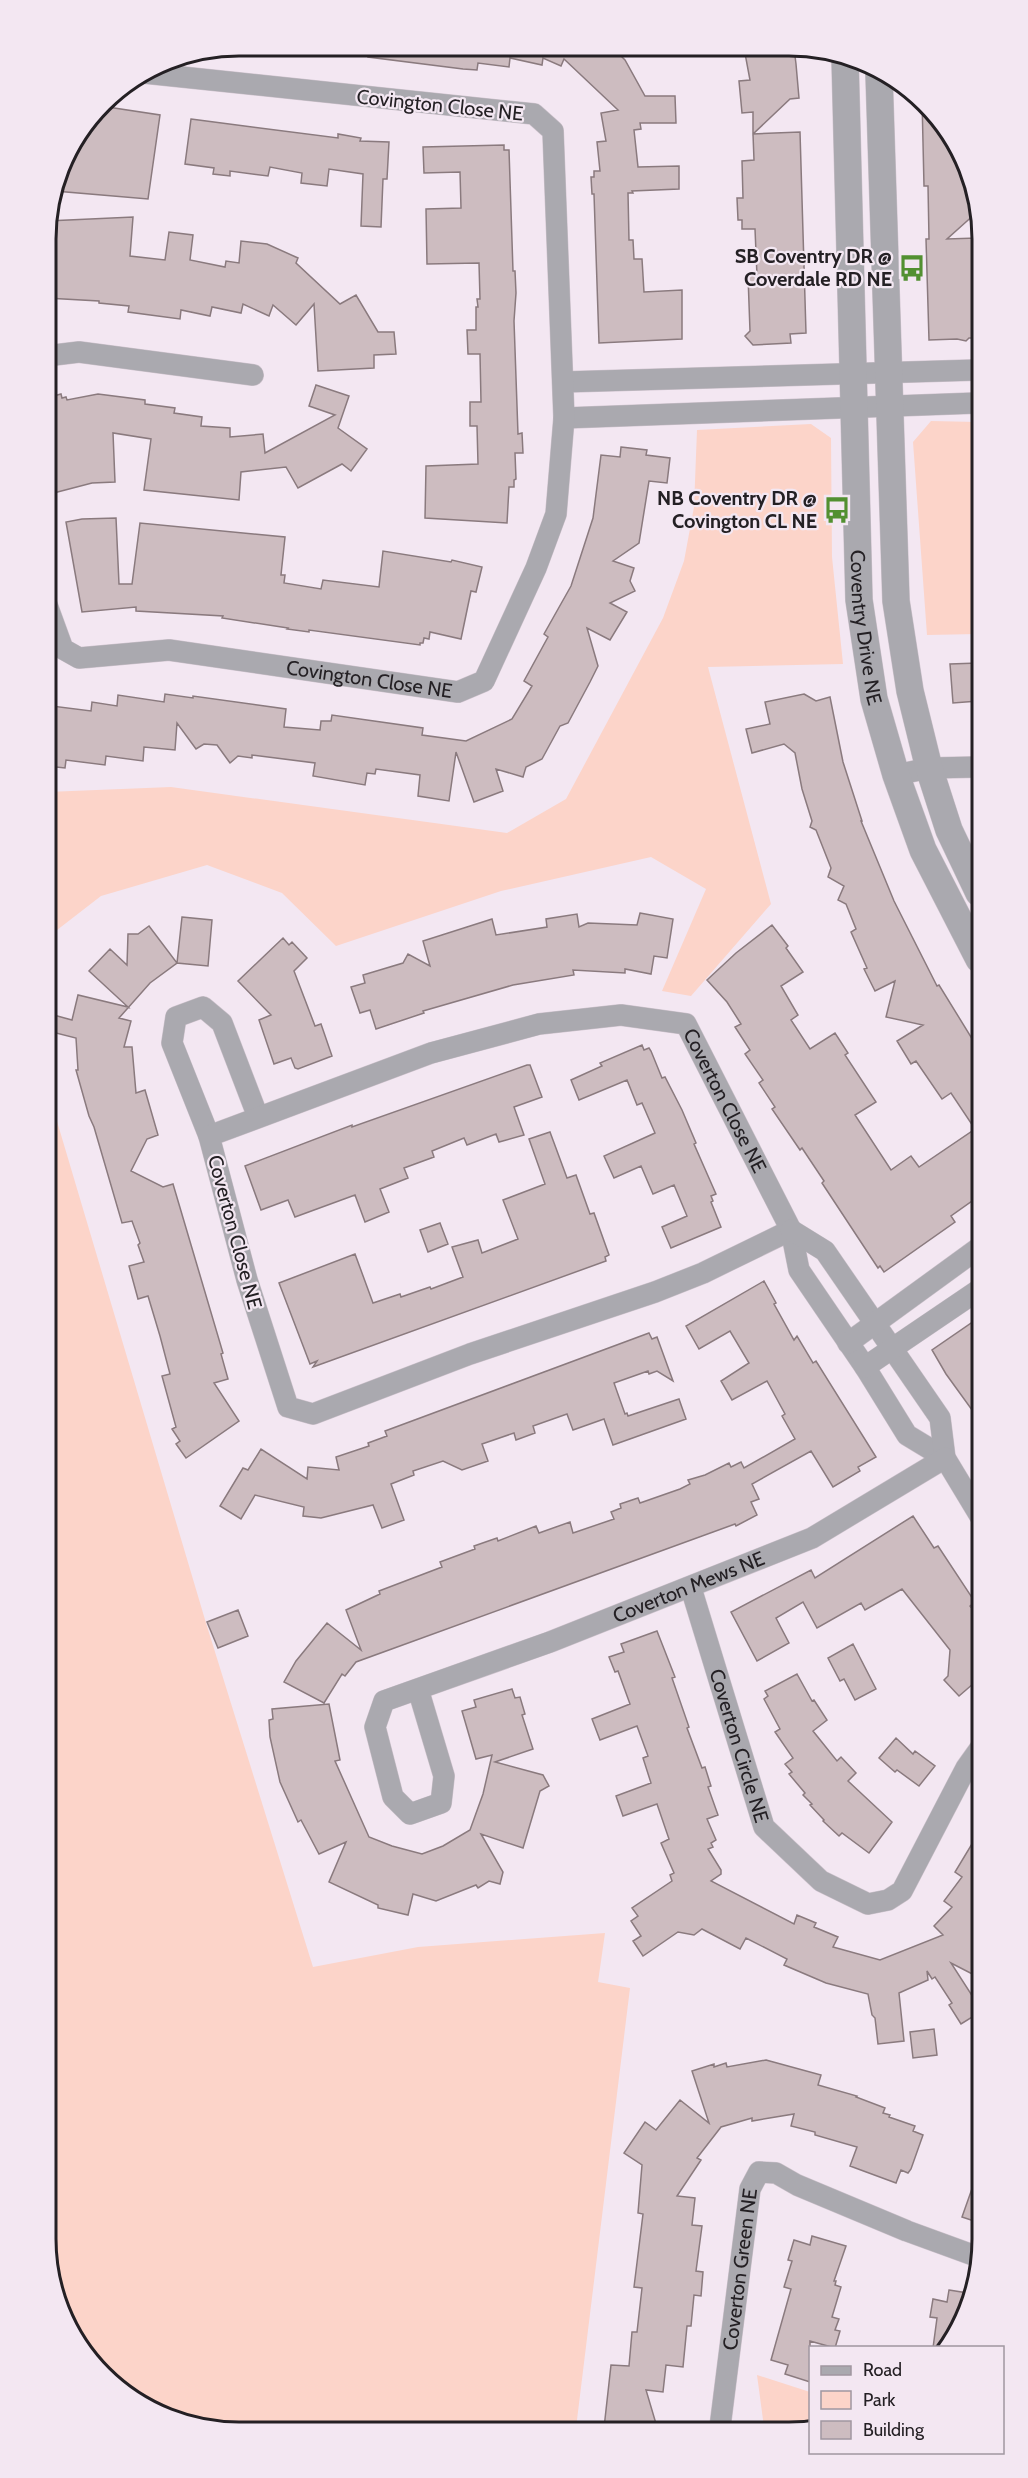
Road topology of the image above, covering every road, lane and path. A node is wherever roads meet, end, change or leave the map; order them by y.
1 (845, 64) edge
2 (157, 74) edge
3 (879, 79) edge
4 (56, 355) edge
5 (972, 370) edge
6 (890, 373) junction
7 (854, 374) junction
8 (253, 375) dead end
9 (563, 382) junction
10 (972, 403) edge
11 (890, 407) junction
12 (855, 408) junction
13 (564, 418) junction
14 (56, 631) edge
15 (906, 669) junction
16 (870, 672) junction
17 (972, 766) edge
18 (929, 768) junction
19 (896, 776) junction
20 (972, 878) edge
21 (972, 945) edge
22 (258, 1117) junction
23 (209, 1136) junction
24 (791, 1230) junction
25 (972, 1253) edge
26 (972, 1294) edge
27 (874, 1322) junction
28 (848, 1342) junction
29 (892, 1349) junction
30 (865, 1367) junction
31 (945, 1458) junction
32 (972, 1503) edge
33 (691, 1588) junction
34 (418, 1689) junction
35 (972, 1760) edge
36 (972, 2255) edge
37 (721, 2422) edge

1 - 7 street, Coventry Drive NE
2 - 9 street, Covington Close NE
3 - 6 street, Coventry Drive NE
4 - 8 street
5 - 6 street
6 - 7 street
6 - 11 street, Coventry Drive NE
7 - 9 street
7 - 12 street, Coventry Drive NE
9 - 13 street, Covington Close NE
10 - 11 street
11 - 12 street
11 - 15 street, Coventry Drive NE
12 - 13 street
12 - 16 street, Coventry Drive NE
13 - 14 street, Covington Close NE
15 - 16 street
15 - 18 street, Coventry Drive NE
16 - 19 street, Coventry Drive NE
17 - 18 street
18 - 19 street
18 - 20 street, Coventry Drive NE
19 - 21 street, Coventry Drive NE
22 - 23 street, Coverton Close NE
22 - 23 street
22 - 24 street, Coverton Close NE
23 - 24 street, Coverton Close NE
24 - 27 street
24 - 28 street, Coverton Close NE
25 - 27 street
26 - 29 street
27 - 28 street
27 - 29 street
28 - 30 street
29 - 30 street
29 - 31 street
30 - 31 street
31 - 32 street
31 - 33 street, Coverton Mews NE
33 - 34 street, Coverton Mews NE
33 - 35 street, Coverton Circle NE
34 - 34 street, Coverton Mews NE
36 - 37 street, Coverton Green NE

